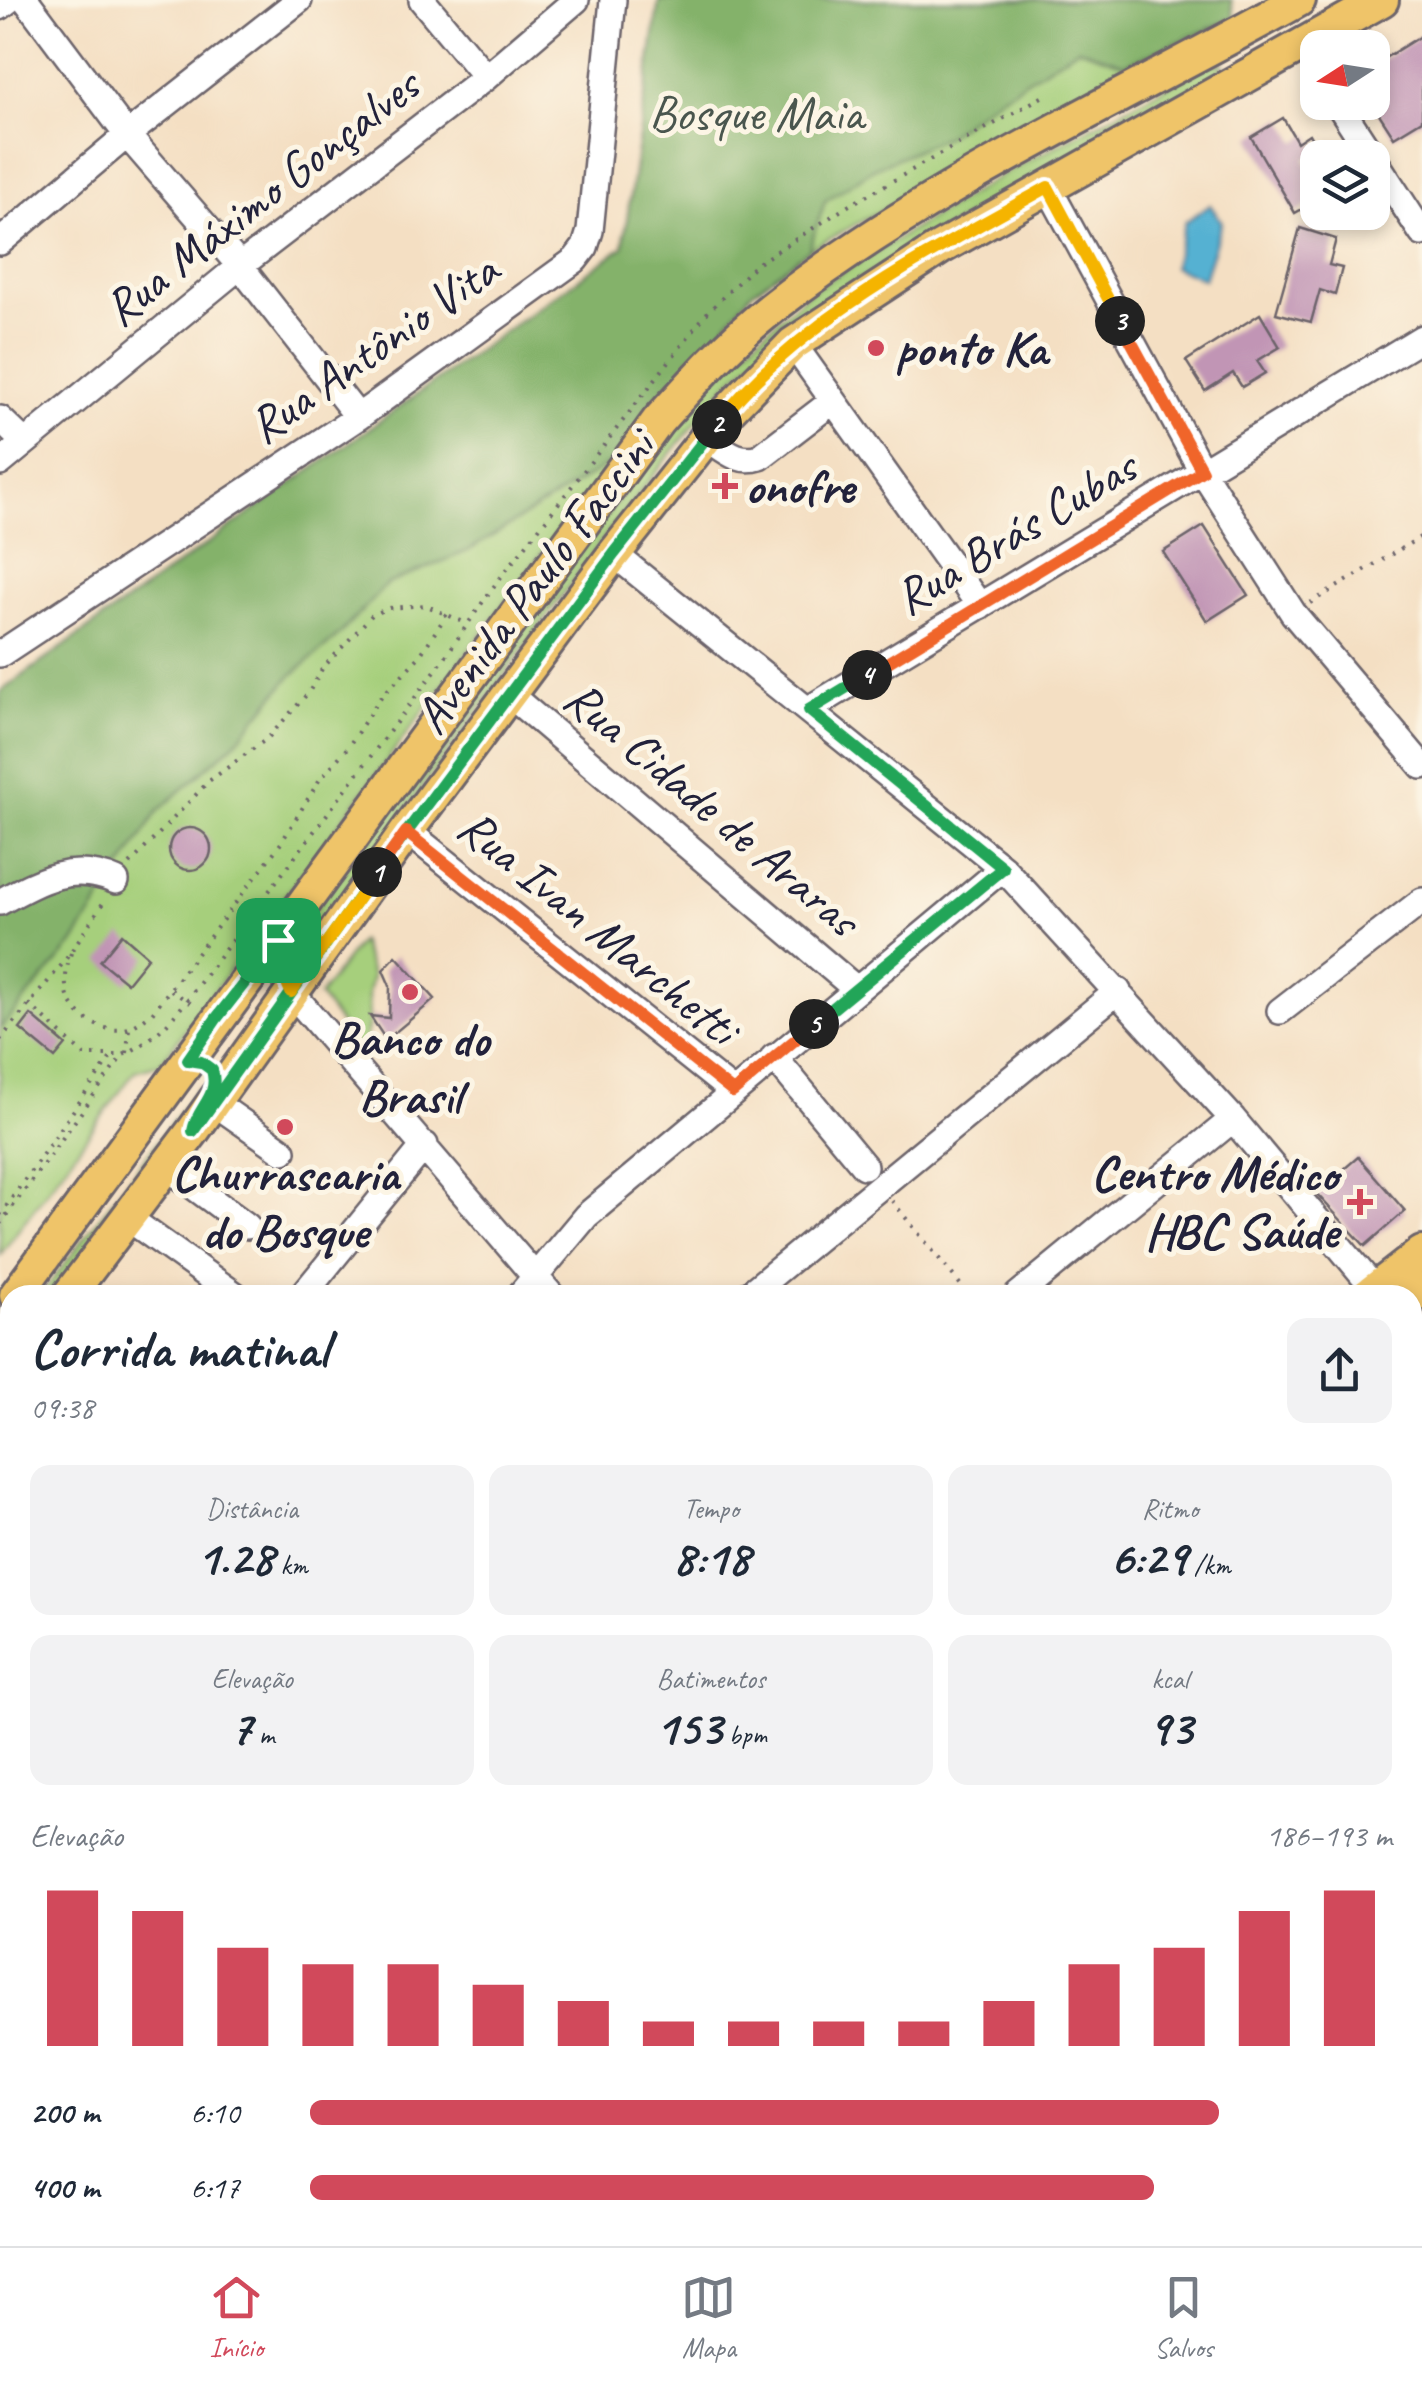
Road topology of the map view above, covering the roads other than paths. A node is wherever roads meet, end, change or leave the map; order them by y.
1 (9, 0) edge
2 (26, 0) edge
3 (299, 0) edge
4 (422, 0) edge
5 (576, 0) edge
6 (613, 0) edge
7 (1300, 0) edge
8 (1382, 0) edge
9 (0, 8) edge
10 (1270, 16) junction
11 (1340, 30) edge
12 (1300, 47) edge
13 (1300, 57) edge
14 (486, 78) junction
15 (1349, 120) edge
16 (127, 135) junction
17 (1048, 187) junction
18 (1422, 234) edge
19 (0, 242) edge
20 (240, 266) junction
21 (1422, 338) edge
22 (792, 344) junction
23 (834, 401) junction
24 (358, 417) junction
25 (0, 418) edge
26 (706, 438) junction
27 (24, 442) junction
28 (0, 463) edge
29 (1202, 471) junction
30 (614, 554) junction
31 (980, 606) junction
32 (0, 654) edge
33 (510, 695) junction
34 (809, 710) junction
35 (1422, 766) edge
36 (406, 832) junction
37 (1003, 868) junction
38 (107, 877) road end
39 (1422, 901) edge
40 (0, 902) edge
41 (278, 940) junction
42 (856, 989) junction
43 (1118, 991) junction
44 (291, 992) junction
45 (1280, 1011) dead end
46 (774, 1057) junction
47 (188, 1060) junction
48 (733, 1092) junction
49 (213, 1102) junction
50 (1232, 1118) junction
51 (193, 1131) junction
52 (426, 1145) junction
53 (283, 1151) dead end
54 (166, 1166) junction
55 (864, 1166) dead end
56 (128, 1218) junction
57 (246, 1226) dead end
58 (1422, 1253) edge
59 (23, 1285) edge
60 (76, 1285) edge
61 (221, 1285) edge
62 (312, 1285) edge
63 (533, 1285) edge
64 (537, 1285) edge
65 (760, 1285) edge
66 (1030, 1285) edge
67 (1366, 1285) edge
68 (1381, 1285) edge

1 - 9 street
2 - 16 street
3 - 16 street
4 - 14 street
5 - 14 street, Rua Máximo Gonçalves
6 - 24 street, Rua Antônio Vita
7 - 10 main road, Avenida Paulo Faccini
8 - 11 main road, Avenida Paulo Faccini
10 - 12 main road
10 - 41 main road, Avenida Paulo Faccini
13 - 17 main road, Avenida Paulo Faccini
14 - 20 street, Rua Máximo Gonçalves
15 - 18 street
16 - 19 street
16 - 20 street
17 - 22 main road, Avenida Paulo Faccini
17 - 29 street
20 - 24 street
20 - 27 street, Rua Máximo Gonçalves
21 - 29 street, Rua Brás Cubas
22 - 23 street
22 - 26 main road, Avenida Paulo Faccini
23 - 26 street
23 - 31 street
24 - 32 street, Rua Antônio Vita
25 - 27 street
26 - 30 main road, Avenida Paulo Faccini
27 - 28 street, Rua Máximo Gonçalves
29 - 31 street, Rua Brás Cubas
29 - 35 street
30 - 33 main road, Avenida Paulo Faccini
30 - 34 street
31 - 34 street, Rua Brás Cubas
33 - 36 main road, Avenida Paulo Faccini
33 - 42 street, Rua Cidade de Araras
34 - 37 street
36 - 44 main road, Avenida Paulo Faccini
36 - 48 street, Rua Ivan Marchetti
37 - 42 street
37 - 43 street
38 - 40 street
39 - 45 street
41 - 44 main road
41 - 47 main road, Avenida Paulo Faccini
42 - 46 street
43 - 50 street
43 - 65 street
44 - 49 main road, Avenida Paulo Faccini
44 - 52 street
46 - 48 street
46 - 55 street
47 - 51 main road
47 - 59 main road, Avenida Paulo Faccini
48 - 64 street
49 - 51 main road, Avenida Paulo Faccini
49 - 53 street
50 - 66 street
50 - 67 street
51 - 54 main road, Avenida Paulo Faccini
52 - 62 street
52 - 63 street
54 - 56 main road, Avenida Paulo Faccini
54 - 57 street
56 - 60 main road, Avenida Paulo Faccini
56 - 61 street
58 - 68 main road

